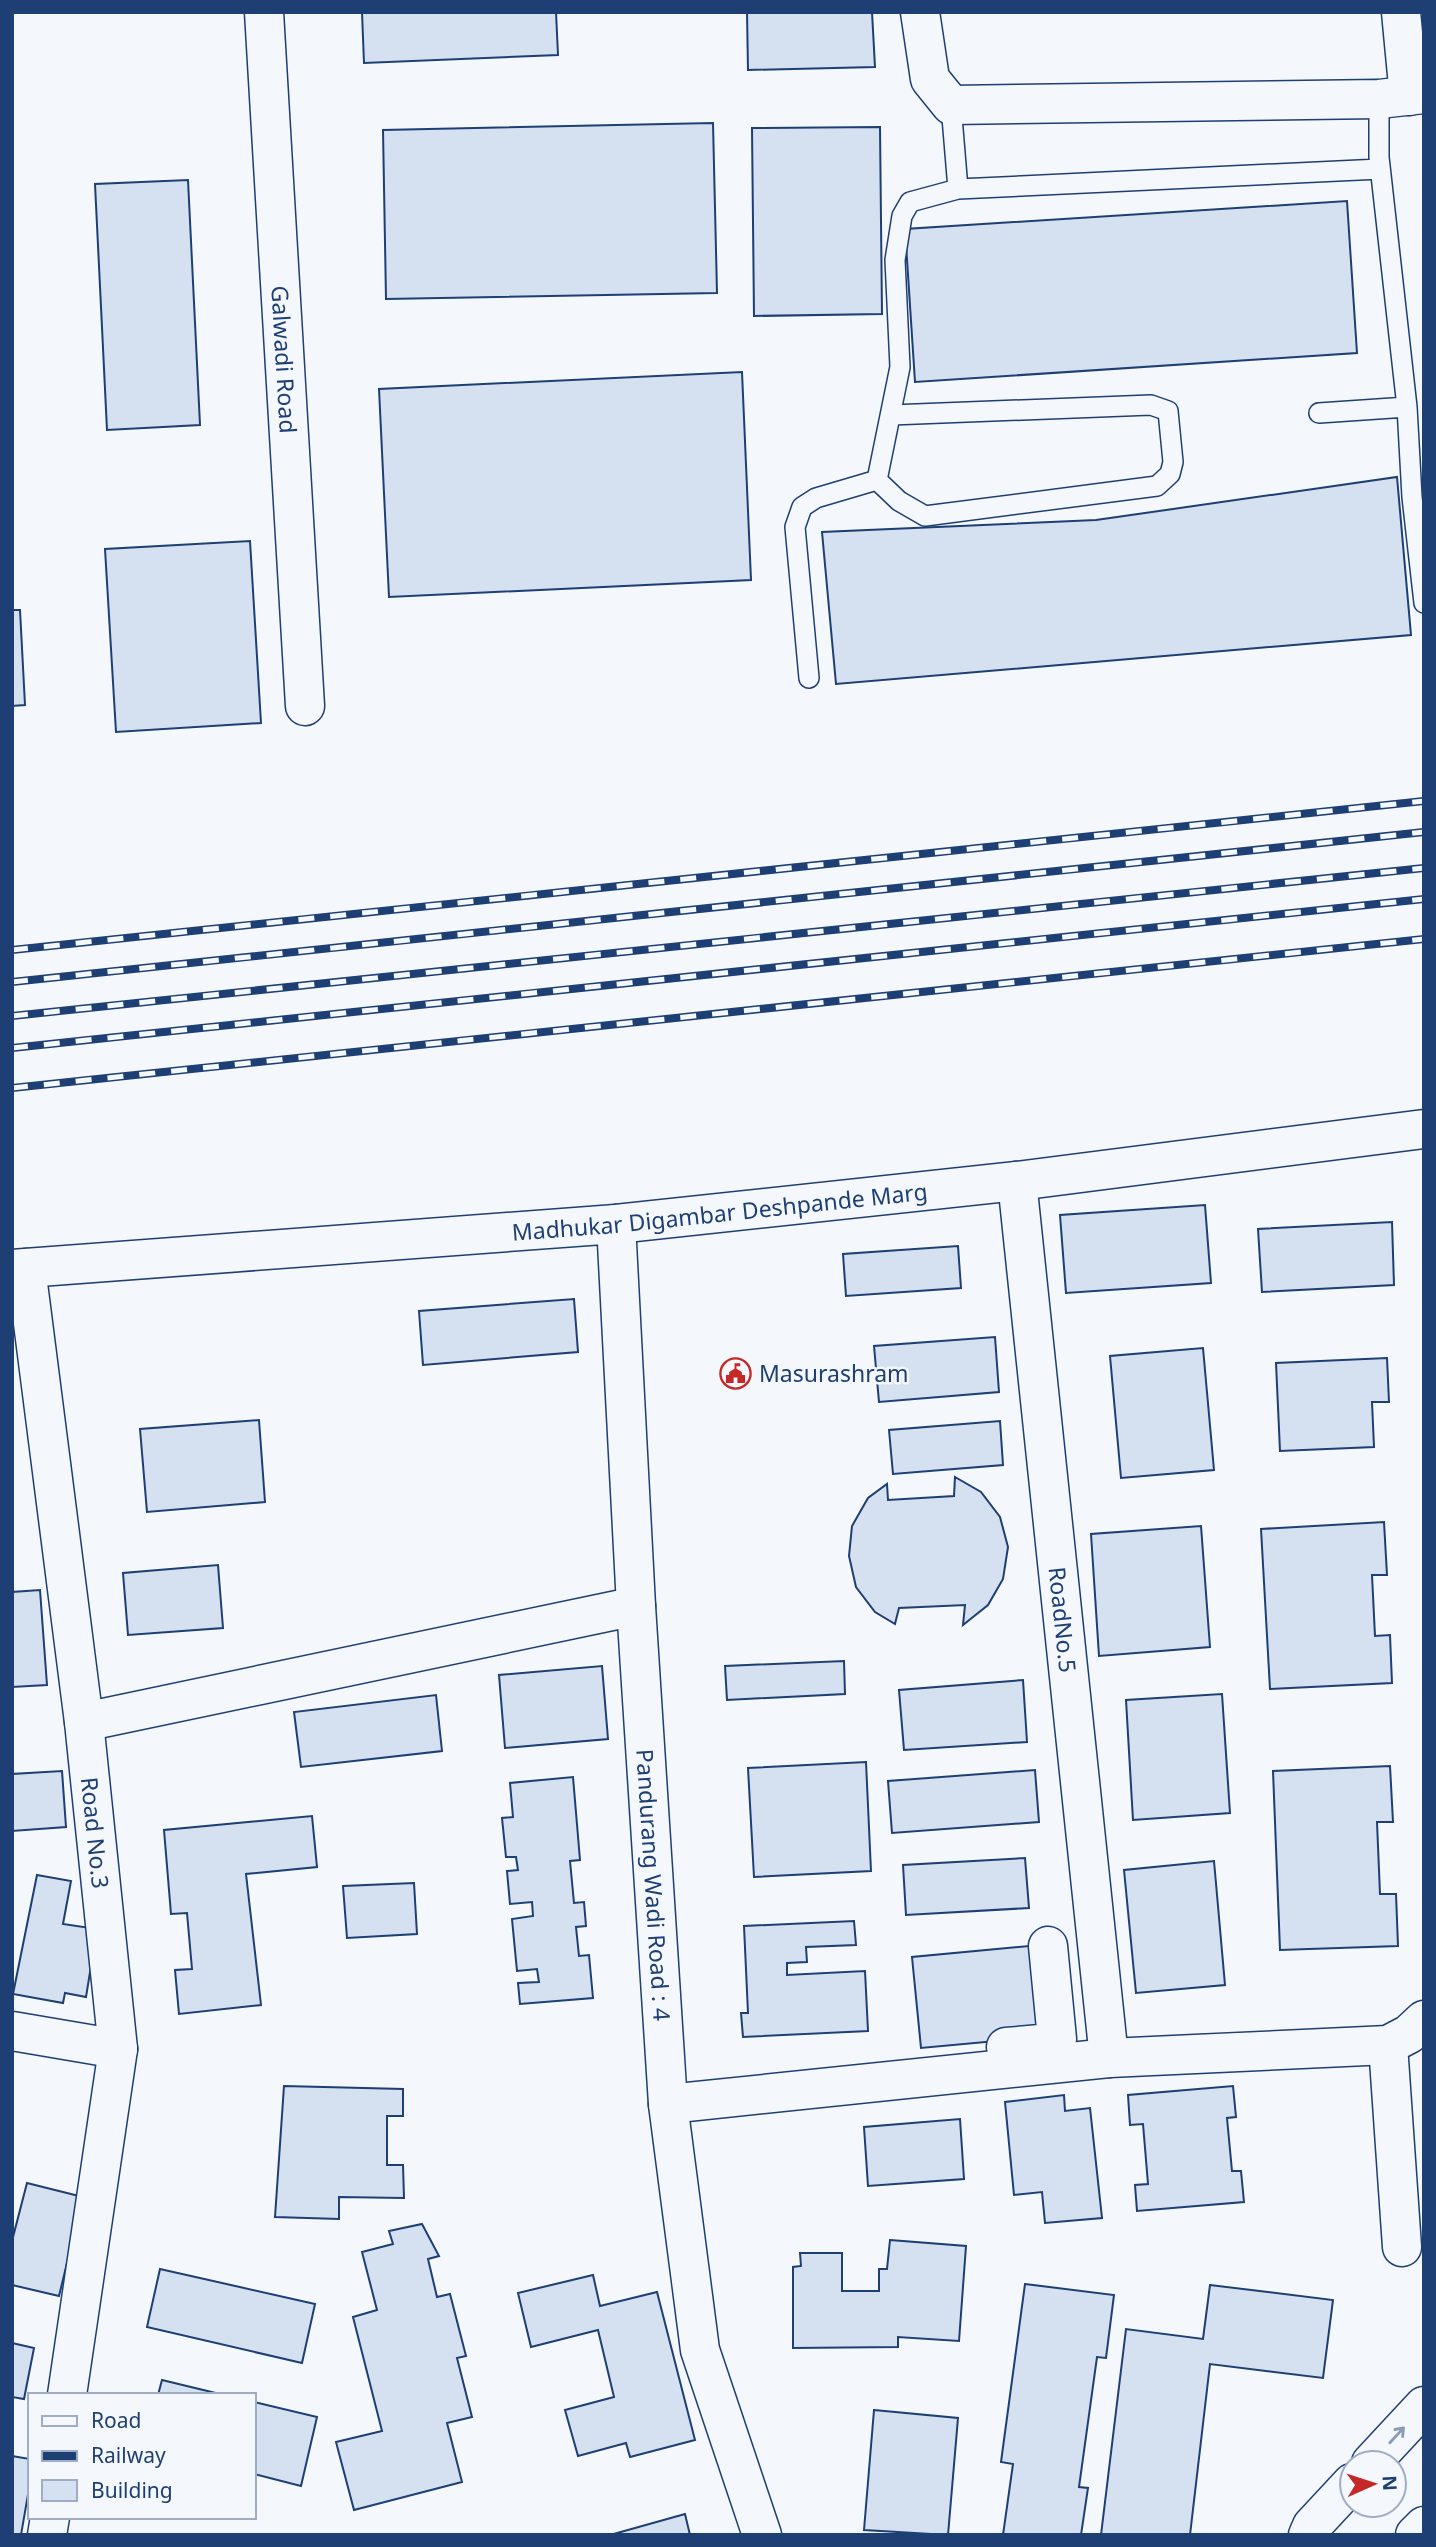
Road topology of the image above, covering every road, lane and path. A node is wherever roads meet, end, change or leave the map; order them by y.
1 (264, 12) edge
2 (919, 12) edge
3 (1401, 12) edge
4 (1404, 96) edge
5 (951, 105) junction
6 (1380, 169) junction
7 (958, 189) junction
8 (1407, 407) junction
9 (1319, 413) dead end
10 (891, 415) junction
11 (877, 481) junction
12 (1424, 603) edge
13 (809, 678) dead end
14 (305, 706) dead end
15 (1424, 1129) edge
16 (1017, 1181) junction
17 (616, 1224) junction
18 (19, 1269) edge
19 (636, 1606) junction
20 (84, 1722) junction
21 (1048, 1946) dead end
22 (1102, 1984) junction
23 (1052, 1989) junction
24 (1424, 2020) edge
25 (12, 2031) edge
26 (1388, 2045) junction
27 (118, 2049) junction
28 (921, 2056) dead end
29 (1109, 2058) junction
30 (668, 2104) junction
31 (1402, 2247) dead end
32 (67, 2393) edge
33 (1424, 2406) edge
34 (1384, 2449) edge
35 (1338, 2498) edge
36 (1424, 2526) edge
37 (762, 2535) edge
38 (1308, 2535) edge
39 (1415, 2535) edge

1 - 14 street, Galwadi Road
2 - 5 street
3 - 4 street
4 - 5 street
4 - 6 lane
5 - 7 lane
6 - 7 lane
6 - 8 lane
7 - 10 lane
8 - 9 lane
8 - 12 lane
10 - 11 lane
10 - 11 lane
11 - 13 lane
15 - 16 street, Madhukar Digambar Deshpande Marg
16 - 17 street, Madhukar Digambar Deshpande Marg
16 - 22 street, RoadNo.5
17 - 18 street, Madhukar Digambar Deshpande Marg
17 - 19 street, Pandurang Wadi Road : 4
18 - 20 street, Road No.3
19 - 20 street
19 - 30 street, Pandurang Wadi Road : 4
20 - 27 street, Road No.3
21 - 23 street
22 - 23 street
22 - 29 street, RoadNo.5
23 - 28 street
24 - 26 street
25 - 27 street
26 - 29 street
26 - 31 street
27 - 32 street, Road No.3
29 - 30 street
30 - 37 street, Pandurang Wadi Road : 4
34 -> 33 street
35 - 38 street
36 - 39 street

